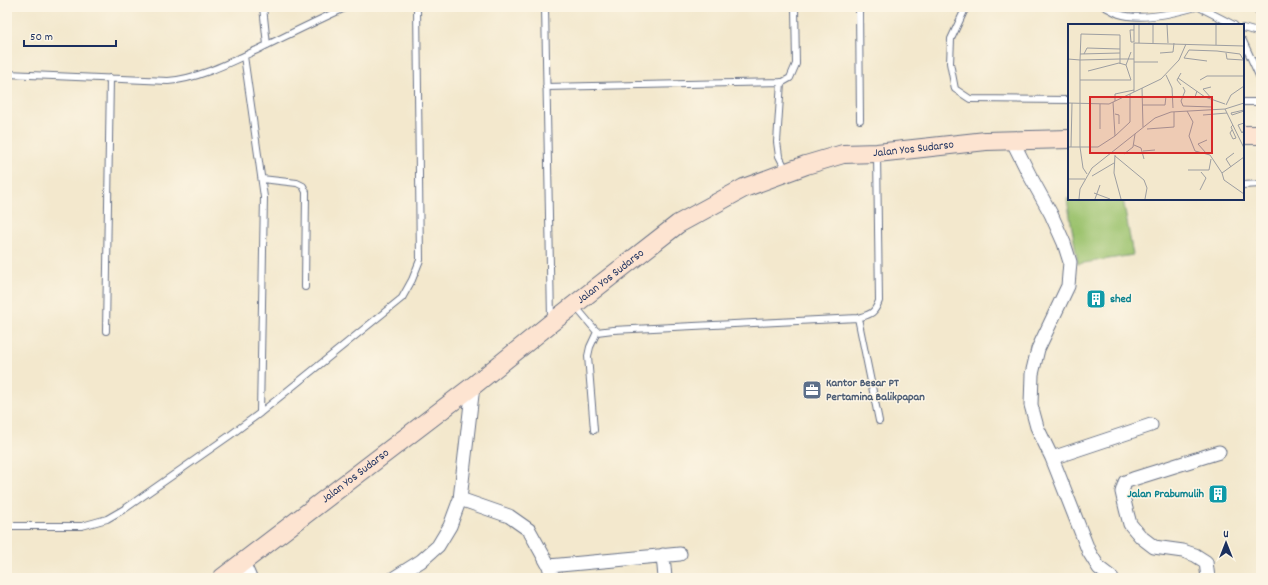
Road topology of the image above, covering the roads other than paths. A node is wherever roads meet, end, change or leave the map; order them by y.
1 (264, 7) edge
2 (347, 7) edge
3 (417, 7) edge
4 (546, 7) edge
5 (795, 7) edge
6 (859, 7) edge
7 (966, 7) edge
8 (1105, 7) edge
9 (1196, 7) edge
10 (1199, 7) edge
11 (1255, 7) edge
12 (1261, 14) edge
13 (1232, 24) edge
14 (1244, 28) edge
15 (1261, 33) edge
16 (1244, 43) edge
17 (267, 45) junction
18 (244, 56) junction
19 (7, 74) edge
20 (110, 78) junction
21 (1261, 80) edge
22 (781, 82) junction
23 (546, 87) junction
24 (1068, 100) edge
25 (1244, 102) edge
26 (1261, 102) edge
27 (860, 120) dead end
28 (1244, 135) edge
29 (1261, 135) edge
30 (1068, 139) edge
31 (1012, 140) junction
32 (877, 153) junction
33 (787, 172) junction
34 (262, 179) junction
35 (1261, 184) edge
36 (1244, 185) edge
37 (305, 288) dead end
38 (575, 305) junction
39 (858, 318) junction
40 (551, 323) junction
41 (106, 331) dead end
42 (597, 332) junction
43 (473, 386) junction
44 (260, 413) junction
45 (879, 421) dead end
46 (1151, 424) dead end
47 (594, 430) dead end
48 (1219, 452) dead end
49 (1052, 458) junction
50 (460, 499) junction
51 (7, 526) edge
52 (680, 554) dead end
53 (663, 556) junction
54 (246, 570) edge
55 (550, 572) edge
56 (222, 578) edge
57 (394, 578) edge
58 (665, 578) edge
59 (1112, 578) edge
60 (1208, 578) edge

1 - 17 lane
2 - 17 lane
3 - 44 lane
4 - 23 lane
5 - 22 lane
6 - 27 lane
7 - 24 lane
8 - 9 lane
10 - 13 lane
11 - 12 lane
14 - 15 lane
16 - 21 lane
17 - 18 lane
18 - 20 lane
18 - 34 lane
19 - 20 lane
20 - 41 lane
22 - 23 lane
22 - 33 lane
23 - 40 lane
25 - 26 lane
28 - 29 main road
30 - 31 main road, Jalan Yos Sudarso
31 - 32 main road, Jalan Yos Sudarso
31 - 49 street
32 - 33 main road, Jalan Yos Sudarso
32 - 39 lane
33 - 38 main road, Jalan Yos Sudarso
34 - 37 lane
34 - 44 lane
35 - 36 lane
38 - 40 main road, Jalan Yos Sudarso
38 - 42 lane
39 - 42 lane
39 - 45 lane
40 - 43 main road, Jalan Yos Sudarso
42 - 47 lane
43 - 50 street
43 - 54 main road, Jalan Yos Sudarso
44 - 51 lane
46 - 49 street
48 - 60 street
49 - 59 street
50 - 55 street
50 - 57 street
52 - 53 street
53 - 55 street
53 - 58 street
54 - 56 main road, Jalan Yos Sudarso

